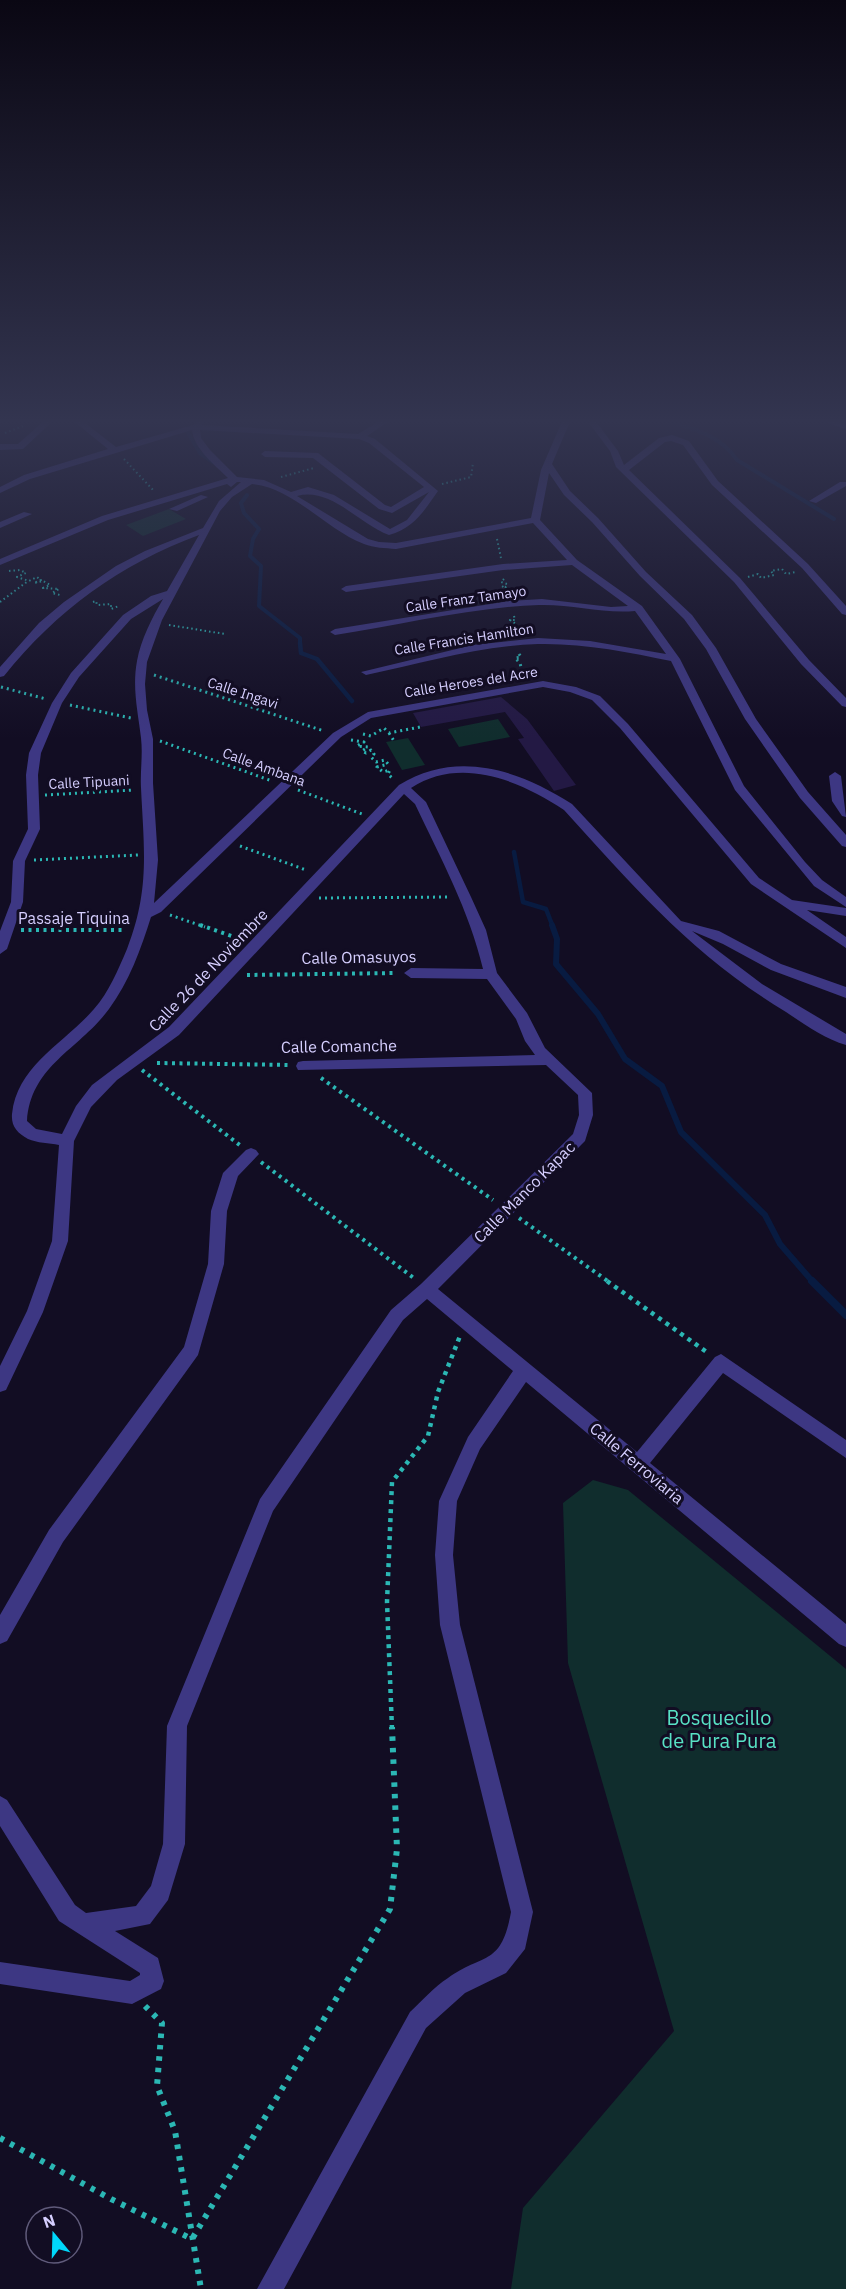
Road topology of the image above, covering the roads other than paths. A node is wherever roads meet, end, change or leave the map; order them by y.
1 (86, 526) edge
2 (209, 526) edge
3 (340, 526) edge
4 (379, 526) edge
5 (408, 526) edge
6 (502, 526) edge
7 (541, 526) edge
8 (601, 526) edge
9 (681, 526) edge
10 (761, 526) edge
11 (208, 529) junction
12 (574, 561) junction
13 (0, 562) edge
14 (346, 589) dead end
15 (169, 594) junction
16 (638, 609) junction
17 (846, 612) edge
18 (335, 632) dead end
19 (675, 659) junction
20 (366, 672) dead end
21 (0, 674) edge
22 (846, 704) edge
23 (835, 776) dead end
24 (403, 788) junction
25 (846, 813) edge
26 (846, 843) edge
27 (846, 903) edge
28 (790, 904) junction
29 (151, 912) junction
30 (846, 912) edge
31 (678, 926) junction
32 (846, 943) edge
33 (0, 949) edge
34 (411, 973) road end
35 (491, 974) junction
36 (846, 993) edge
37 (846, 1040) edge
38 (548, 1060) junction
39 (303, 1066) road end
40 (67, 1141) junction
41 (251, 1154) road end
42 (427, 1289) junction
43 (524, 1370) junction
44 (0, 1384) edge
45 (846, 1450) edge
46 (638, 1464) junction
47 (0, 1634) edge
48 (846, 1637) edge
49 (0, 1807) edge
50 (84, 1924) junction
51 (0, 1973) edge
52 (270, 2289) edge

1 - 13 street
2 - 11 street
3 - 6 street
4 - 5 street
7 - 12 street
8 - 26 street
9 - 22 street
10 - 17 street
11 - 15 street
11 - 21 street
12 - 14 street
12 - 16 street
15 - 29 street
15 - 33 street
16 - 18 street, Calle Franz Tamayo
16 - 19 street
19 - 20 street, Calle Francis Hamilton
19 - 27 street
23 - 25 street
24 - 31 street, Calle 26 de Noviembre
24 - 35 street
24 - 40 street, Calle 26 de Noviembre
28 - 29 street, Calle Heroes del Acre
28 - 30 street
28 - 32 street, Calle Heroes del Acre
29 - 40 street
31 - 36 street
31 - 37 street, Calle 26 de Noviembre
34 - 35 street, Calle Omasuyos
35 - 38 street
38 - 39 street, Calle Comanche
38 - 42 street, Calle Manco Kapac
40 - 44 street, Calle 26 de Noviembre
41 - 47 street
42 - 43 street, Calle Ferroviaria
42 - 50 street
43 - 46 street, Calle Ferroviaria
43 - 52 street
45 - 46 street
46 - 48 street, Calle Ferroviaria
49 - 50 street
50 - 51 street

